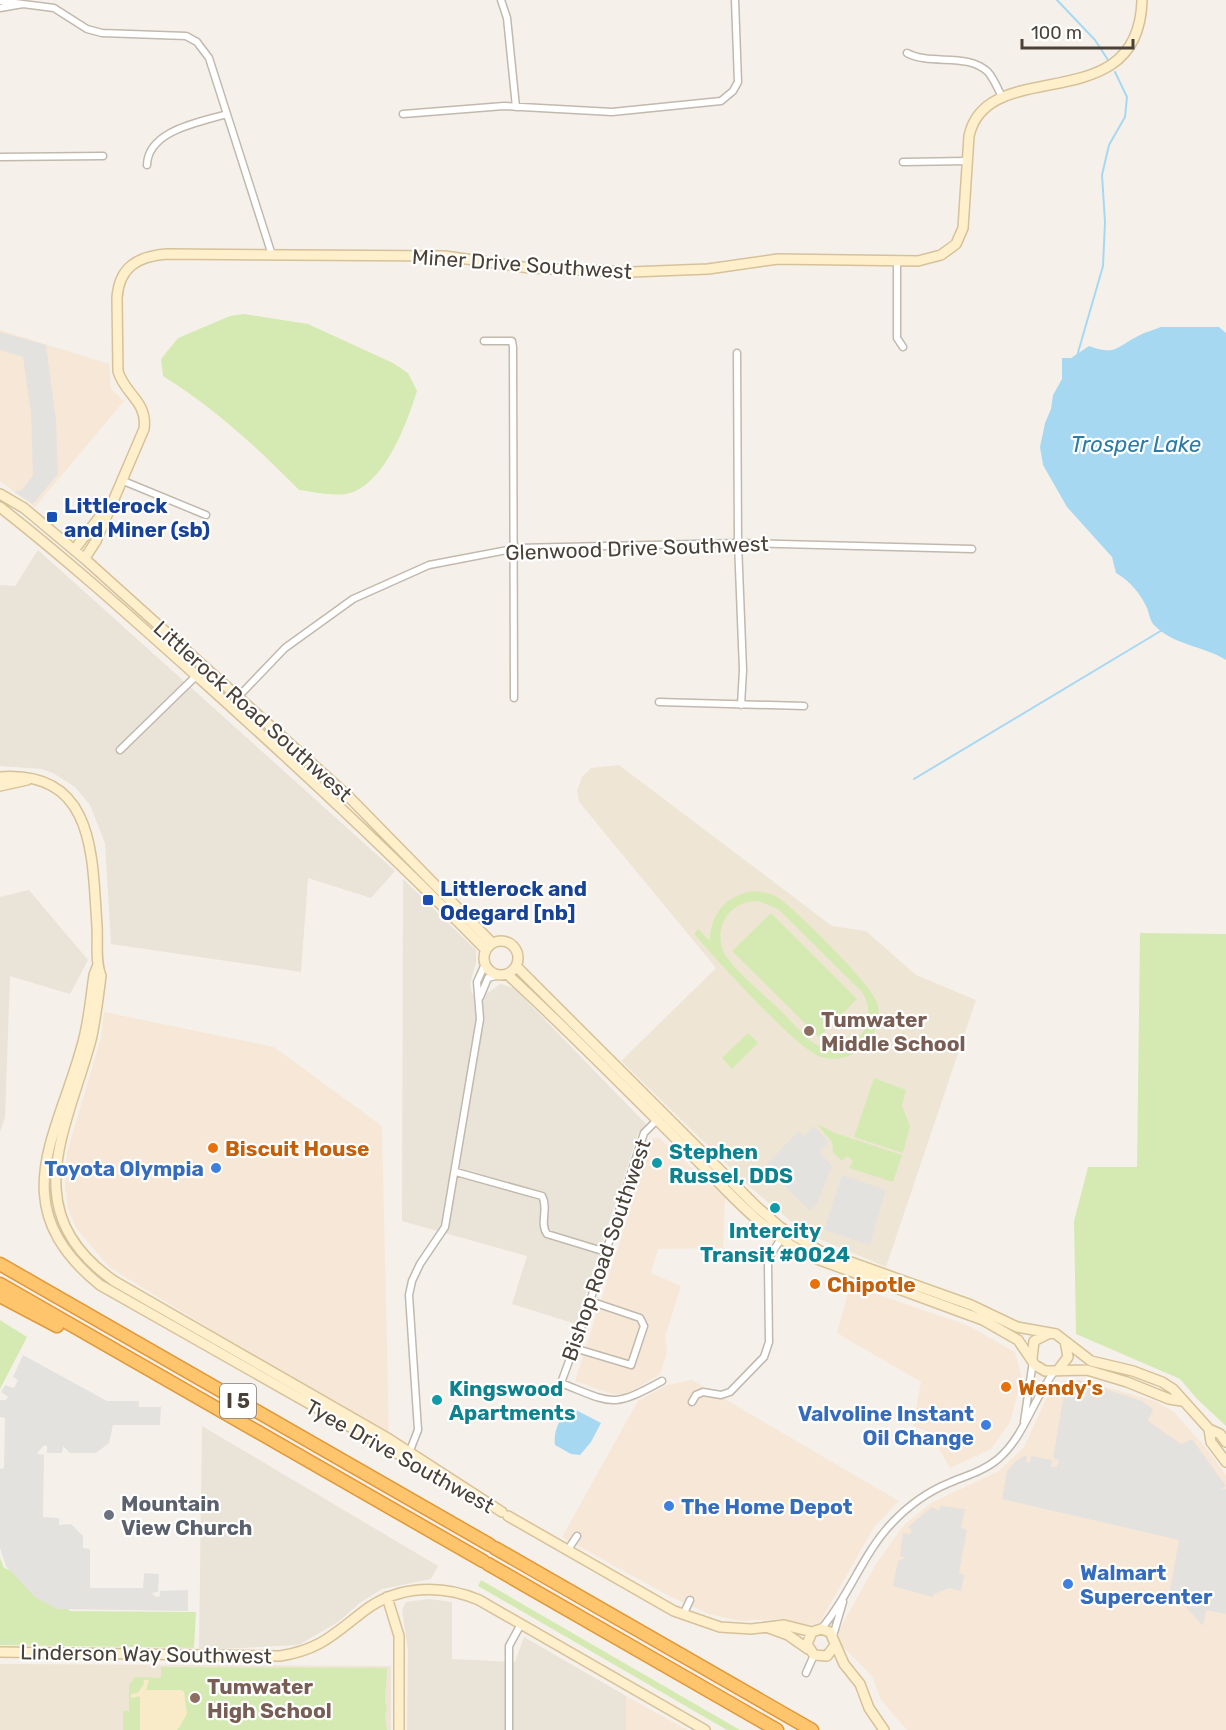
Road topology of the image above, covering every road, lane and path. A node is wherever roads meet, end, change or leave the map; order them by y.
1 (501, 0) edge
2 (735, 0) edge
3 (1142, 0) edge
4 (0, 1) edge
5 (23, 4) junction
6 (0, 8) edge
7 (907, 53) dead end
8 (1002, 97) junction
9 (516, 107) junction
10 (227, 114) junction
11 (403, 114) dead end
12 (103, 156) dead end
13 (0, 157) edge
14 (968, 161) junction
15 (903, 162) dead end
16 (147, 165) dead end
17 (272, 255) junction
18 (897, 262) junction
19 (484, 340) dead end
20 (903, 347) dead end
21 (737, 353) dead end
22 (122, 480) junction
23 (0, 494) edge
24 (112, 501) junction
25 (0, 507) edge
26 (206, 515) dead end
27 (738, 543) junction
28 (513, 549) junction
29 (972, 549) dead end
30 (74, 550) junction
31 (85, 558) junction
32 (196, 676) junction
33 (238, 697) junction
34 (514, 698) dead end
35 (659, 702) dead end
36 (741, 705) junction
37 (804, 706) dead end
38 (120, 750) dead end
39 (0, 777) edge
40 (32, 780) junction
41 (0, 786) edge
42 (489, 946) junction
43 (485, 964) junction
44 (516, 966) junction
45 (503, 975) junction
46 (480, 998) junction
47 (657, 1120) junction
48 (456, 1172) junction
49 (781, 1239) junction
50 (606, 1252) junction
51 (0, 1264) edge
52 (0, 1284) edge
53 (0, 1296) edge
54 (590, 1301) junction
55 (1051, 1333) junction
56 (1065, 1341) junction
57 (574, 1348) junction
58 (1033, 1360) junction
59 (1056, 1370) junction
60 (662, 1381) dead end
61 (196, 1397) junction
62 (1182, 1401) junction
63 (692, 1402) dead end
64 (1024, 1422) junction
65 (1209, 1429) junction
66 (1226, 1442) edge
67 (408, 1456) junction
68 (1226, 1462) edge
69 (508, 1516) dead end
70 (577, 1536) dead end
71 (567, 1551) junction
72 (387, 1597) junction
73 (690, 1600) dead end
74 (843, 1602) junction
75 (683, 1616) junction
76 (521, 1624) junction
77 (769, 1628) junction
78 (817, 1631) junction
79 (834, 1640) junction
80 (0, 1652) edge
81 (815, 1654) junction
82 (844, 1664) junction
83 (806, 1672) dead end
84 (399, 1730) edge
85 (509, 1730) edge
86 (705, 1730) edge
87 (777, 1730) edge
88 (812, 1730) edge
89 (884, 1730) edge

1 - 9 street
2 - 9 street
3 - 8 street, Miner Drive Southwest
4 - 5 street
5 - 6 street
5 - 10 street
7 - 8 street
8 - 14 street, Miner Drive Southwest
9 - 11 street
10 - 16 street
10 - 17 street
12 - 13 street
14 - 15 street
14 - 18 street, Miner Drive Southwest
17 - 18 street, Miner Drive Southwest
17 - 22 street, Miner Drive Southwest
18 - 20 street
19 - 28 street
21 - 27 street
22 - 24 street, Miner Drive Southwest
22 - 26 street
23 - 30 street, Littlerock Road Southwest
24 - 30 street, Miner Drive Southwest
24 - 31 street, Miner Drive Southwest
25 - 32 street, Littlerock Road Southwest
27 - 28 street, Glenwood Drive Southwest
27 - 29 street, Glenwood Drive Southwest
27 - 36 street
28 - 33 street, Glenwood Drive Southwest
28 - 34 street
30 - 31 street, Littlerock Road Southwest
31 - 33 street, Littlerock Road Southwest
32 - 38 street
32 - 42 street, Littlerock Road Southwest
33 - 42 street, Littlerock Road Southwest
35 - 36 street
36 - 37 street
39 - 40 street, Tyee Drive Southwest
40 - 41 street
40 - 67 street, Tyee Drive Southwest
42 - 43 street
42 - 44 street, Littlerock Road Southwest
43 - 45 street
43 - 46 street
44 - 45 street
44 - 55 street, Littlerock Road Southwest
45 - 46 street
45 - 47 street
46 - 48 street
47 - 49 street
47 - 50 street, Bishop Road Southwest
48 - 50 street
48 - 67 street
49 - 58 street
49 - 63 street
50 - 54 street, Bishop Road Southwest
51 - 88 highway, I 5
52 - 61 highway, I 5
53 - 61 highway
54 - 57 street, Bishop Road Southwest
54 - 57 street
55 - 56 street, Littlerock Road Southwest
55 - 58 street
56 - 59 street
56 - 62 street, Littlerock Road Southwest
57 - 60 street, Bishop Road Southwest
58 - 59 street
58 - 64 street
59 - 62 street
59 - 64 street
61 - 87 highway, I 5
62 - 65 street, Littlerock Road Southwest
64 - 74 street
65 - 66 street, Littlerock Road Southwest
65 - 68 street, Littlerock Road Southwest
67 - 67 street, Tyee Drive Southwest
69 - 71 street, Tyee Drive Southwest
70 - 71 street
71 - 75 street, Tyee Drive Southwest
72 - 76 street, Linderson Way Southwest
72 - 80 street, Linderson Way Southwest
72 - 84 street
73 - 75 street
74 - 78 street
74 - 79 street
75 - 77 street, Tyee Drive Southwest
76 - 85 street
76 - 86 street, Linderson Way Southwest
77 - 78 street, Tyee Drive Southwest
77 - 81 street, Tyee Drive Southwest
78 - 79 street, Tyee Drive Southwest
78 - 81 street
79 - 81 street
79 - 82 street
81 - 82 street, Tyee Drive Southwest
81 - 83 street
82 - 89 street

